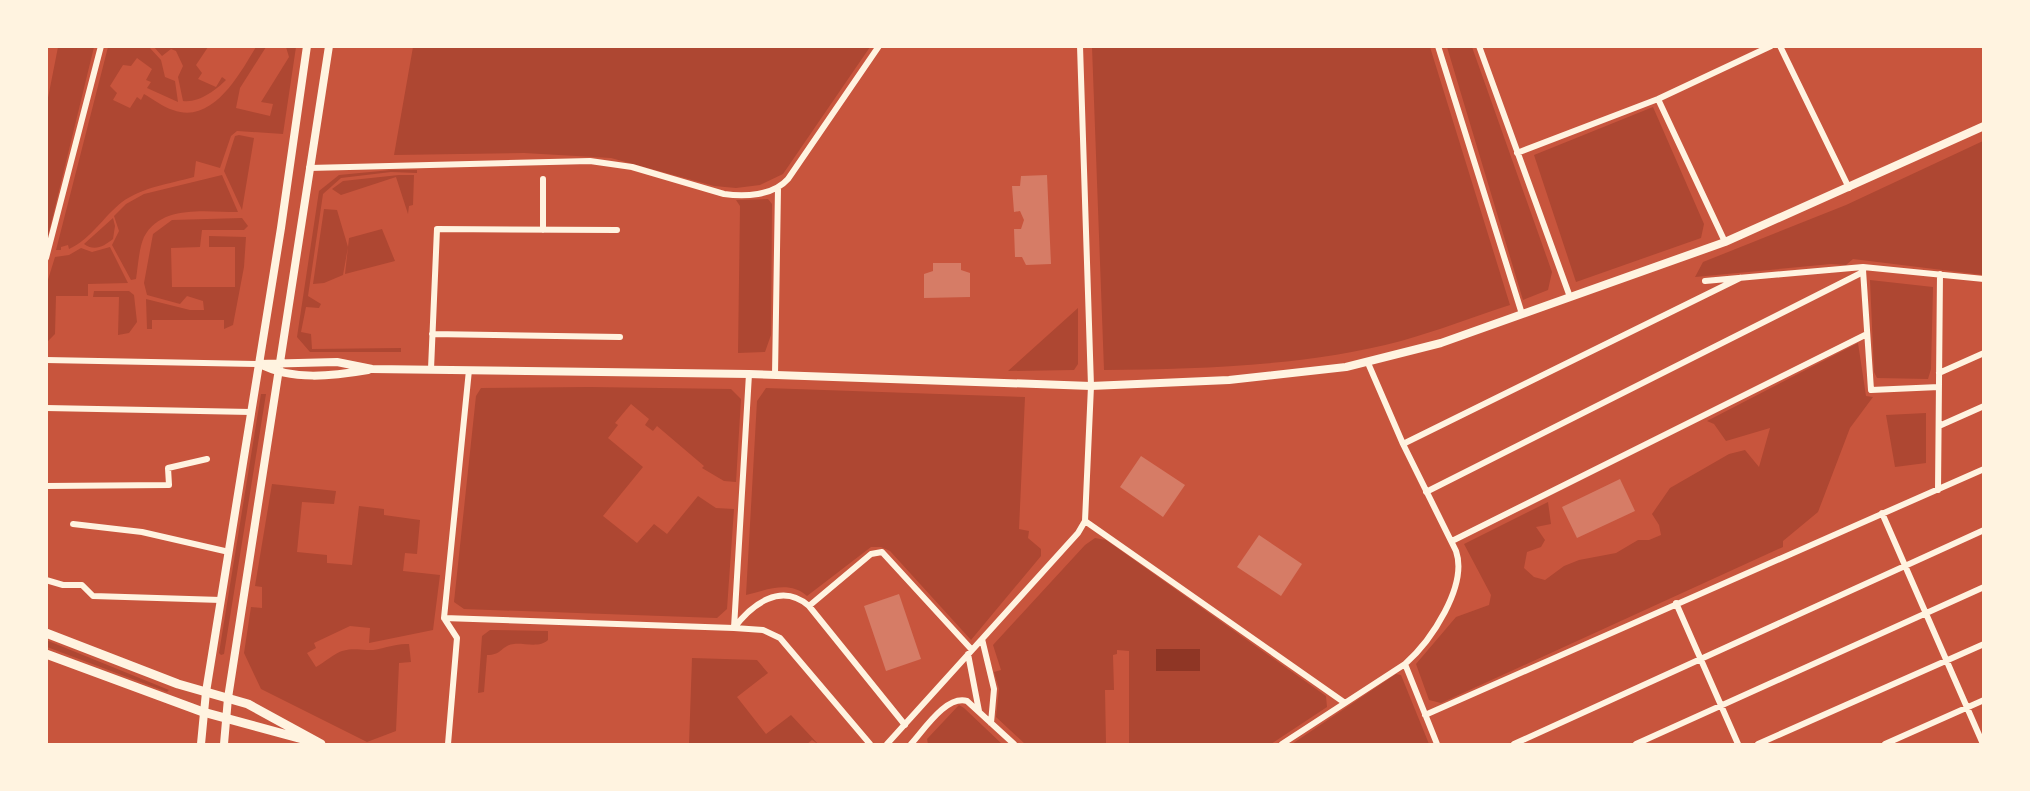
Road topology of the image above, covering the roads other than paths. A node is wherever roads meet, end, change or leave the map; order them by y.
1 (101, 46) edge
2 (308, 46) edge
3 (329, 46) edge
4 (879, 46) edge
5 (1080, 46) edge
6 (1438, 46) edge
7 (1479, 46) edge
8 (1780, 46) edge
9 (1767, 47) edge
10 (1658, 99) junction
11 (1983, 126) edge
12 (1517, 153) junction
13 (309, 168) junction
14 (543, 179) dead end
15 (778, 188) junction
16 (1849, 188) junction
17 (543, 230) junction
18 (617, 230) dead end
19 (1725, 242) junction
20 (46, 258) edge
21 (1863, 269) junction
22 (1940, 274) junction
23 (1740, 278) junction
24 (1983, 279) edge
25 (1705, 280) dead end
26 (1570, 297) junction
27 (1522, 314) junction
28 (432, 334) junction
29 (1867, 334) junction
30 (620, 337) dead end
31 (1983, 353) edge
32 (46, 360) edge
33 (279, 361) junction
34 (1368, 363) junction
35 (259, 364) junction
36 (372, 369) junction
37 (431, 369) junction
38 (469, 370) junction
39 (1939, 373) junction
40 (278, 374) junction
41 (749, 374) junction
42 (776, 375) junction
43 (1091, 386) junction
44 (1939, 387) junction
45 (1983, 406) edge
46 (46, 408) edge
47 (251, 412) junction
48 (1939, 426) junction
49 (1403, 444) junction
50 (207, 459) dead end
51 (1983, 469) edge
52 (46, 486) edge
53 (1938, 490) junction
54 (1426, 492) junction
55 (1882, 513) junction
56 (1085, 521) junction
57 (73, 524) dead end
58 (1983, 530) edge
59 (1452, 541) junction
60 (229, 552) junction
61 (1905, 565) junction
62 (46, 580) edge
63 (1983, 587) edge
64 (221, 600) junction
65 (1676, 603) junction
66 (809, 606) junction
67 (1925, 612) junction
68 (444, 618) junction
69 (734, 628) junction
70 (46, 633) edge
71 (982, 639) junction
72 (1983, 644) edge
73 (970, 652) junction
74 (46, 654) edge
75 (1700, 658) junction
76 (1946, 660) junction
77 (1405, 664) junction
78 (206, 692) junction
79 (228, 698) junction
80 (1983, 700) edge
81 (1345, 703) junction
82 (1720, 705) junction
83 (1967, 707) junction
84 (203, 712) junction
85 (979, 712) junction
86 (1425, 715) junction
87 (225, 719) junction
88 (991, 723) junction
89 (904, 725) junction
90 (915, 743) edge
91 (201, 744) edge
92 (224, 744) edge
93 (320, 744) edge
94 (448, 744) edge
95 (870, 744) edge
96 (887, 744) edge
97 (1014, 744) edge
98 (1282, 744) edge
99 (1437, 744) edge
100 (1514, 744) edge
101 (1636, 744) edge
102 (1738, 744) edge
103 (1758, 744) edge
104 (1885, 744) edge
105 (1983, 744) edge

1 - 20 street
2 - 35 street
3 - 13 street
4 - 15 street
5 - 43 street
6 - 27 street
7 - 12 street
8 - 16 street
9 - 10 street
10 - 12 street
10 - 19 street
11 - 16 street
12 - 26 street
13 - 15 street
13 - 33 street
14 - 17 street
15 - 42 street
16 - 19 street
17 - 18 street
17 - 28 street
19 - 26 street
21 - 22 street
21 - 23 street
21 - 29 street
21 - 54 street
22 - 24 street
22 - 39 street
23 - 25 street
23 - 49 street
26 - 27 street
27 - 34 street
28 - 30 street
28 - 37 street
29 - 44 street
29 - 59 street
31 - 39 street
32 - 35 street
33 - 35 street
33 - 36 street
33 - 40 street
34 - 43 street
34 - 49 street
35 - 40 street
35 - 47 street
36 - 37 street
36 - 40 street
37 - 38 street
38 - 41 street
38 - 68 street
39 - 44 street
40 - 79 street
41 - 42 street
41 - 69 street
42 - 43 street
43 - 56 street
44 - 48 street
45 - 48 street
46 - 47 street
47 - 60 street
48 - 53 street
49 - 54 street
50 - 52 street
51 - 53 street
53 - 55 street
54 - 59 street
55 - 61 street
55 - 65 street
56 - 71 street
56 - 81 street
57 - 60 street
58 - 61 street
59 - 77 street
60 - 64 street
61 - 67 street
61 - 75 street
62 - 64 street
63 - 67 street
64 - 78 street
65 - 75 street
65 - 86 street
66 - 69 street
66 - 73 street
66 - 89 street
67 - 76 street
67 - 82 street
68 - 69 street
68 - 94 street
69 - 95 street
70 - 78 main road
71 - 73 street
71 - 88 street
72 - 76 street
73 - 85 street
73 - 89 street
74 - 84 main road
75 - 82 street
75 - 100 street
76 - 83 street
76 - 103 street
77 - 81 street
77 - 86 street
78 - 79 main road
78 - 84 street
79 - 87 street
79 - 93 main road
80 - 83 street
81 - 98 street
82 - 101 street
82 - 102 street
83 - 104 street
83 - 105 street
84 - 87 main road
84 - 91 street
85 - 88 street
85 - 90 street
86 - 99 street
87 - 92 street
87 - 93 main road
88 - 97 street
89 - 96 street

